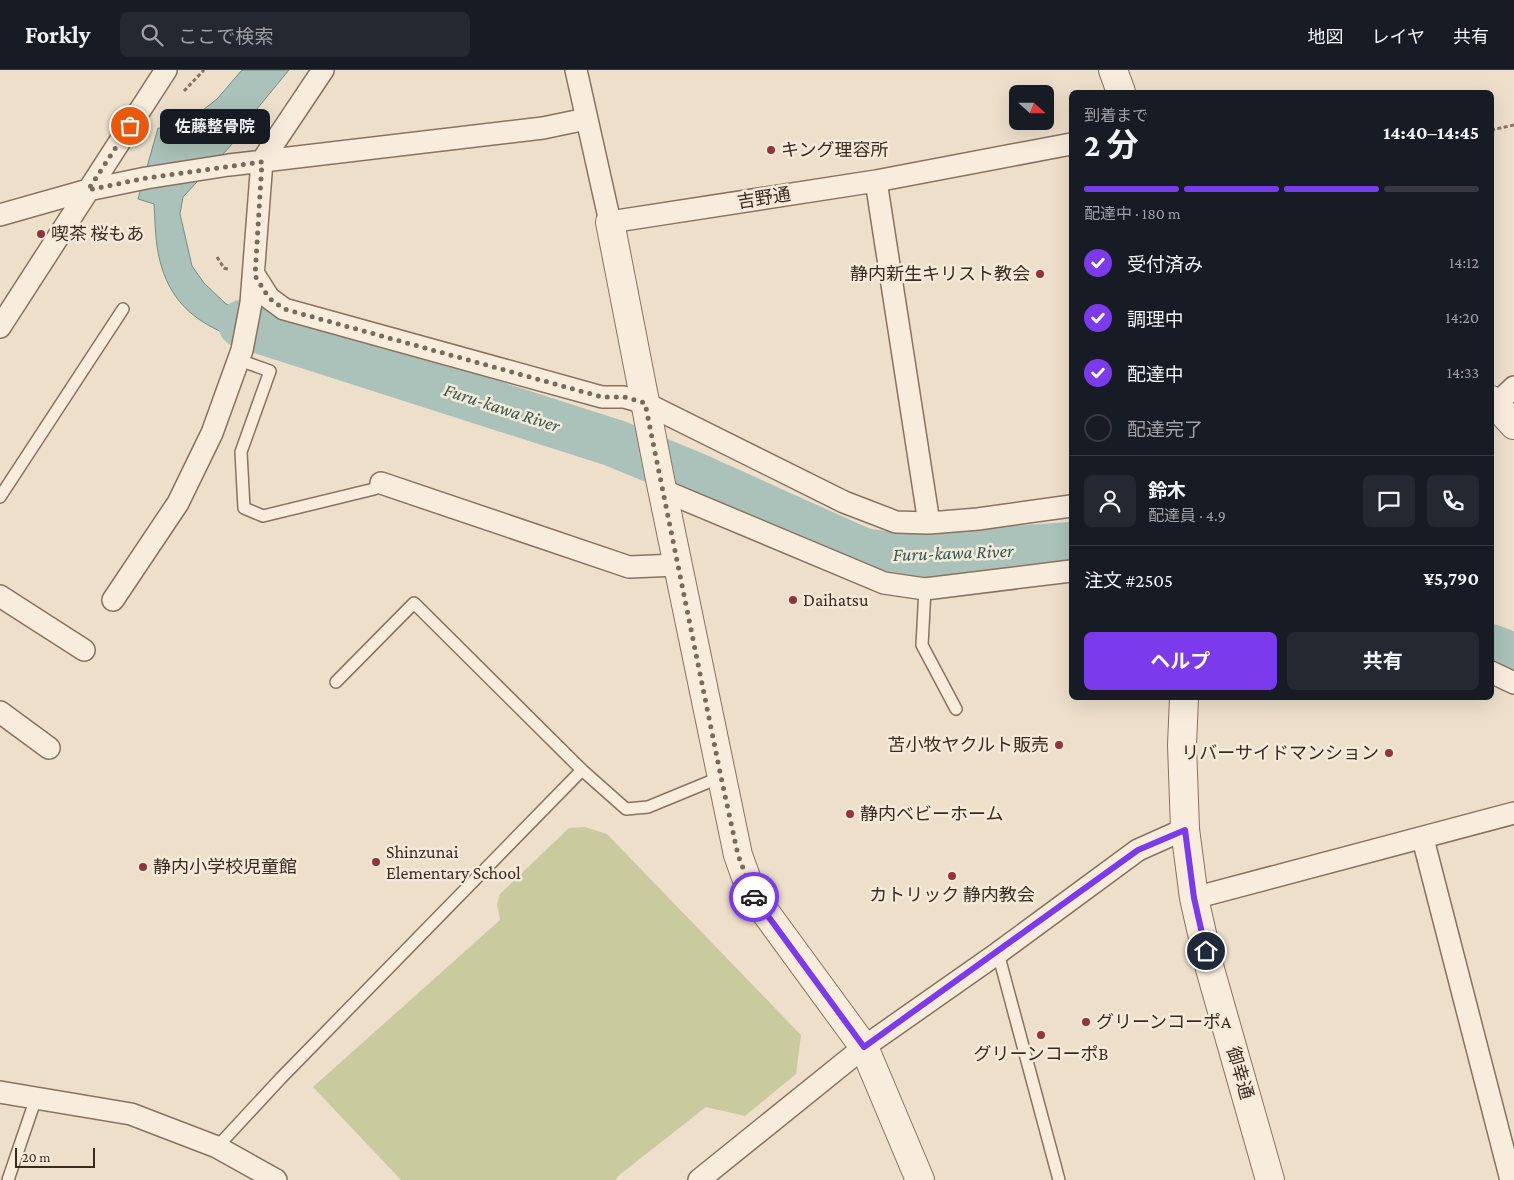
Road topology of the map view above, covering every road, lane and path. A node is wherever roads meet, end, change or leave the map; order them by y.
1 (166, 70) edge
2 (323, 70) edge
3 (576, 70) edge
4 (1113, 70) edge
5 (1120, 90) edge
6 (586, 119) junction
7 (1514, 126) edge
8 (1494, 129) edge
9 (1069, 144) edge
10 (262, 162) junction
11 (876, 180) junction
12 (88, 190) junction
13 (0, 215) edge
14 (610, 222) junction
15 (255, 276) junction
16 (123, 309) dead end
17 (0, 327) edge
18 (240, 355) junction
19 (1500, 398) edge
20 (647, 413) junction
21 (1514, 425) edge
22 (381, 483) joint
23 (661, 485) junction
24 (0, 497) edge
25 (1069, 506) edge
26 (929, 523) junction
27 (678, 565) junction
28 (1069, 571) edge
29 (925, 589) junction
30 (0, 596) edge
31 (113, 600) dead end
32 (84, 650) dead end
33 (1494, 673) edge
34 (336, 682) dead end
35 (1514, 683) edge
36 (1184, 700) edge
37 (956, 709) dead end
38 (0, 712) edge
39 (49, 748) dead end
40 (582, 770) junction
41 (721, 777) junction
42 (1514, 814) edge
43 (1185, 830) junction
44 (1423, 839) junction
45 (1194, 898) junction
46 (998, 953) junction
47 (864, 1047) junction
48 (0, 1092) edge
49 (36, 1098) junction
50 (217, 1147) junction
51 (8, 1180) edge
52 (276, 1180) edge
53 (699, 1180) edge
54 (920, 1180) edge
55 (1059, 1180) edge
56 (1270, 1180) edge
57 (1511, 1180) edge

1 - 12 street
2 - 10 street
3 - 6 street
4 - 5 street
6 - 10 street
6 - 14 street
7 - 8 path
9 - 11 street, 吉野通
10 - 12 street
10 - 15 street
11 - 14 street, 吉野通
11 - 26 street
12 - 13 street
12 - 17 street
14 - 20 street
15 - 18 street
15 - 20 street
16 - 24 lane
18 - 22 lane
18 - 31 street
19 - 21 street
20 - 23 street
20 - 26 street
22 - 27 street
23 - 27 street
23 - 29 street
25 - 26 street
27 - 41 street
28 - 29 street
29 - 37 lane
30 - 32 street
33 - 35 street
34 - 40 lane
36 - 43 street, 御幸通
38 - 39 street
40 - 41 lane
40 - 50 lane
41 - 47 street
42 - 44 street
43 - 45 street, 御幸通
43 - 46 street
44 - 45 street
44 - 57 street
45 - 56 street, 御幸通
46 - 47 street
46 - 55 lane
47 - 53 street
47 - 54 street
48 - 49 street
49 - 50 street
49 - 51 lane
50 - 52 street

